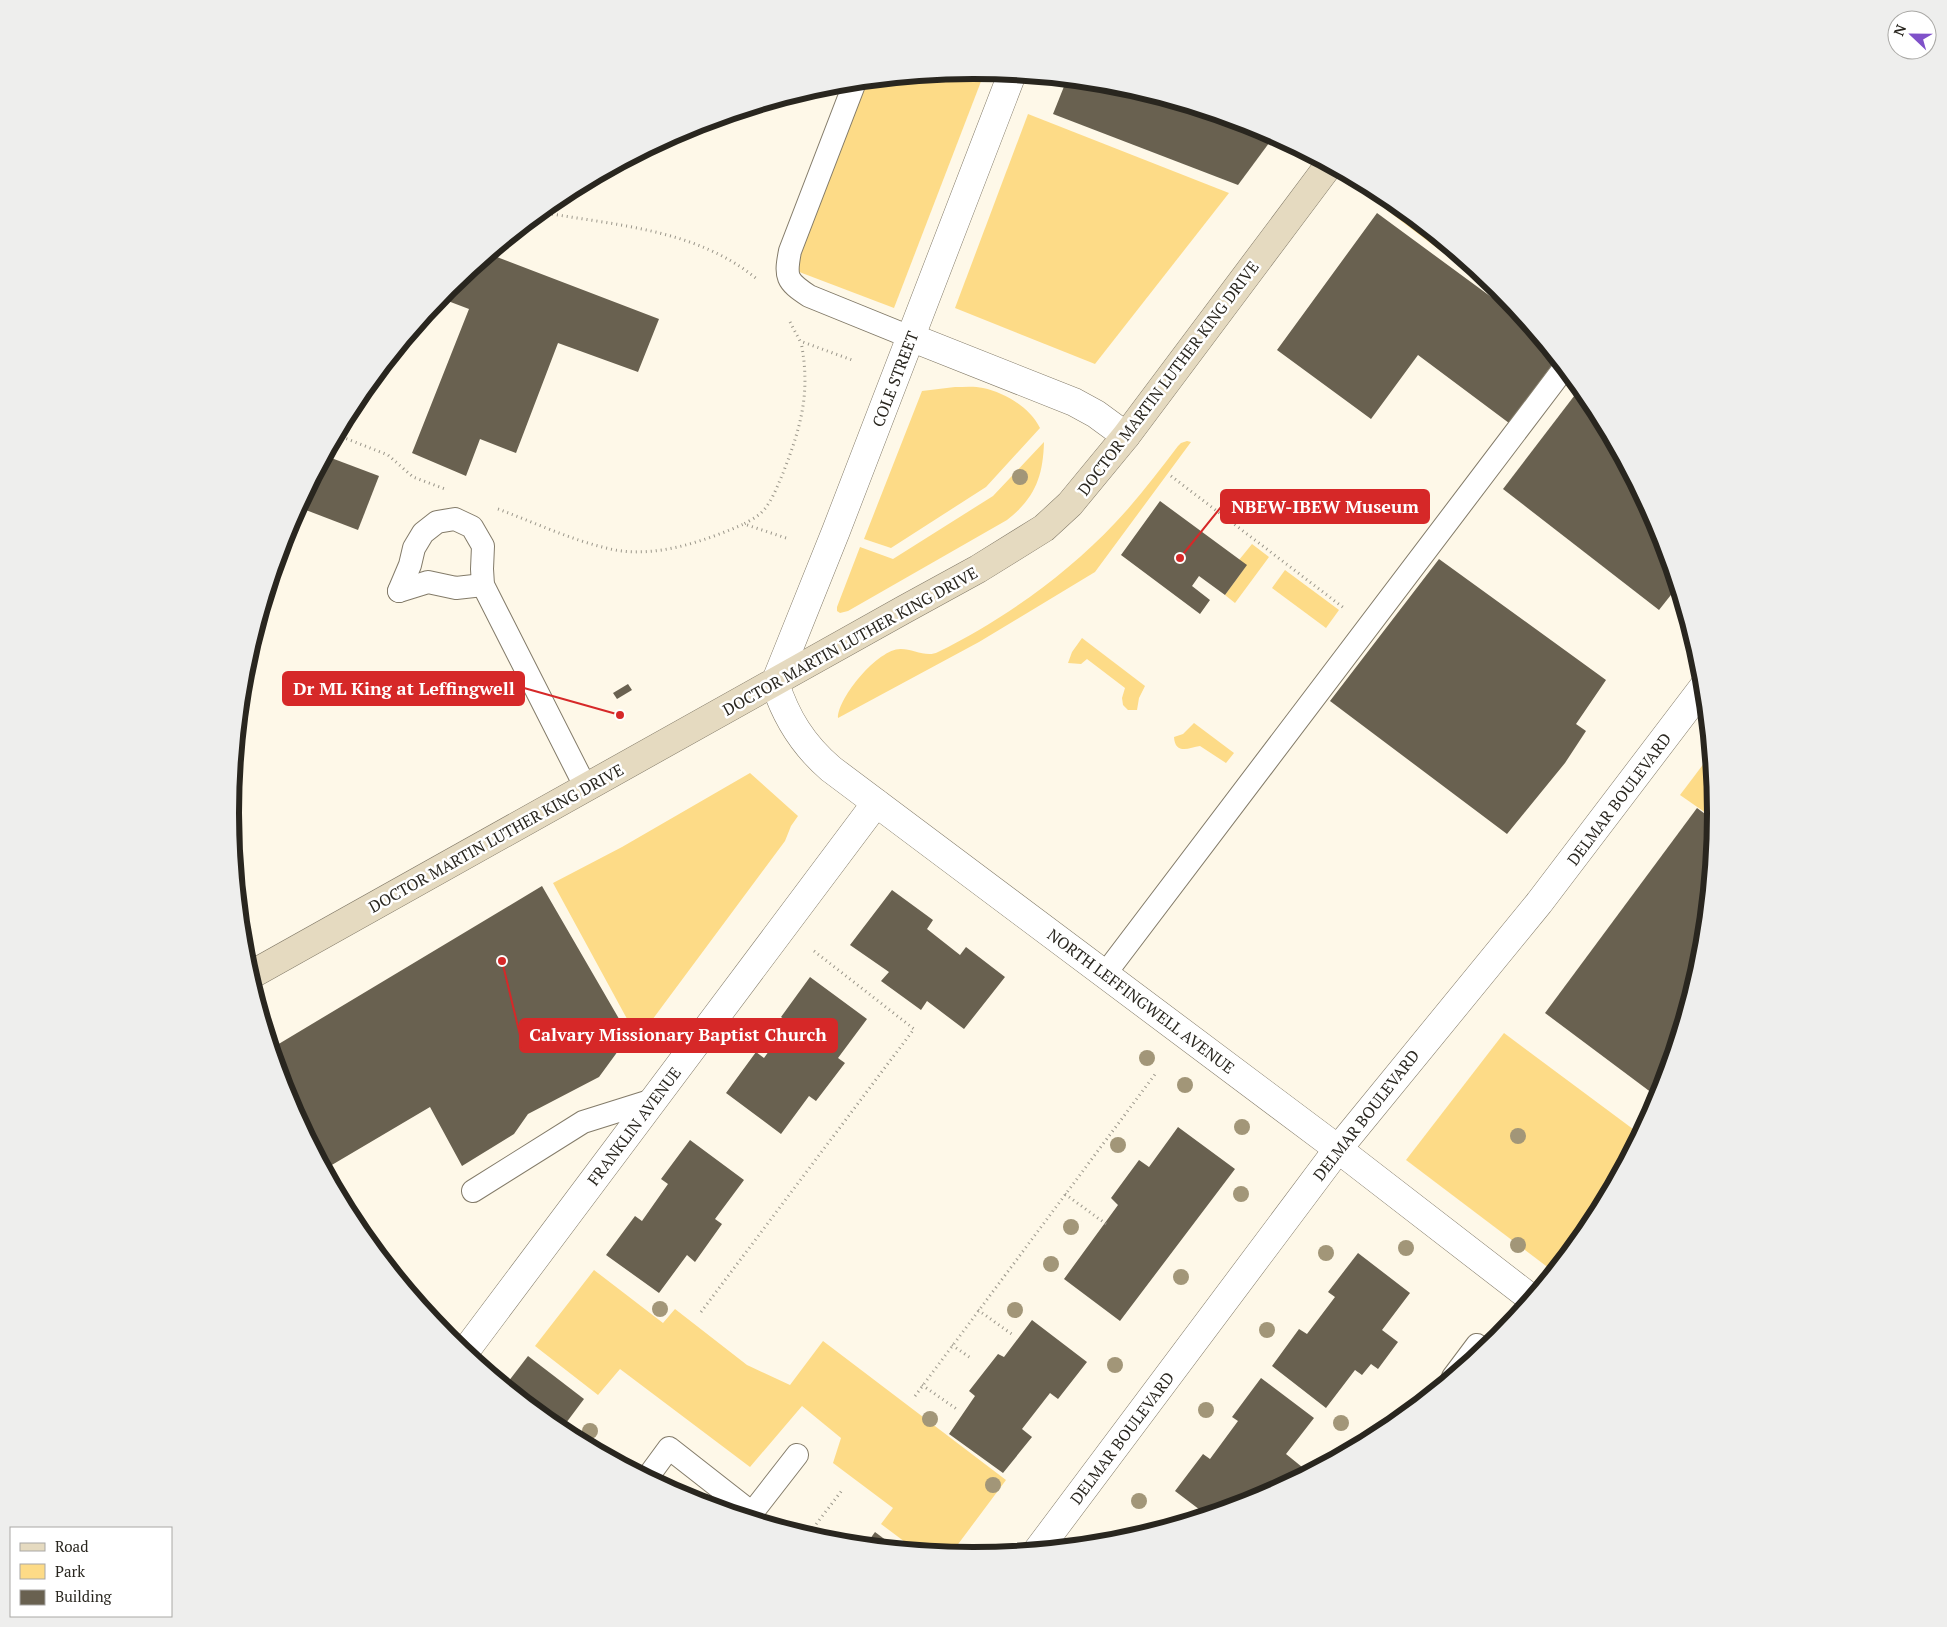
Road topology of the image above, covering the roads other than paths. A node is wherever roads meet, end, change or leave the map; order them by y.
1 (1010, 80) edge
2 (852, 89) edge
3 (1326, 169) edge
4 (910, 337) junction
5 (1561, 373) edge
6 (1126, 436) junction
7 (483, 585) dead end
8 (775, 683) junction
9 (1698, 694) edge
10 (586, 788) junction
11 (876, 803) junction
12 (257, 972) edge
13 (1105, 974) junction
14 (653, 1100) junction
15 (1338, 1149) junction
16 (473, 1191) dead end
17 (1528, 1296) edge
18 (468, 1346) edge
19 (1479, 1346) edge
20 (1469, 1356) edge
21 (797, 1455) dead end
22 (651, 1473) edge
23 (746, 1512) edge
24 (751, 1513) edge
25 (1042, 1545) edge

1 - 4 street, COLE STREET
2 - 4 lane
3 - 6 main road, DOCTOR MARTIN LUTHER KING DRIVE
4 - 6 street
4 - 8 street, COLE STREET
5 - 13 lane
6 - 8 main road, DOCTOR MARTIN LUTHER KING DRIVE
7 - 10 lane
8 - 10 main road, DOCTOR MARTIN LUTHER KING DRIVE
8 - 11 street, NORTH LEFFINGWELL AVENUE
9 - 15 street, DELMAR BOULEVARD
10 - 12 main road, DOCTOR MARTIN LUTHER KING DRIVE
11 - 13 street, NORTH LEFFINGWELL AVENUE
11 - 14 street, FRANKLIN AVENUE
13 - 15 street, NORTH LEFFINGWELL AVENUE
14 - 16 lane
14 - 18 street, FRANKLIN AVENUE
15 - 17 street, NORTH LEFFINGWELL AVENUE
15 - 25 street, DELMAR BOULEVARD
19 - 20 lane
21 - 24 lane
22 - 23 lane

